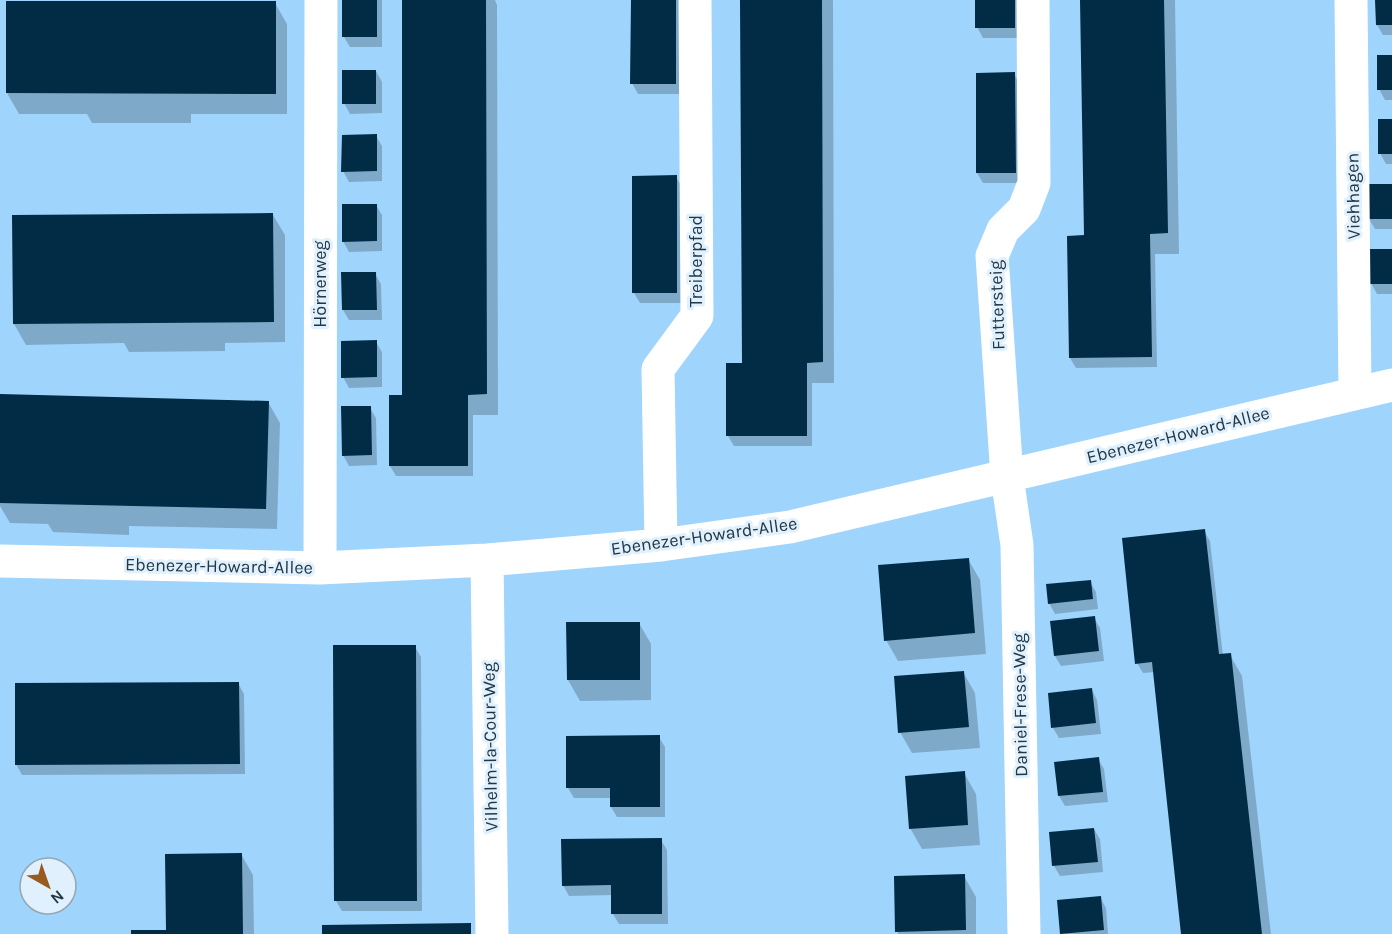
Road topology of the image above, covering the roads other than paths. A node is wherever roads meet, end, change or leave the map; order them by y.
1 (321, 0) edge
2 (695, 0) edge
3 (1033, 0) edge
4 (1351, 0) edge
5 (1392, 385) edge
6 (1355, 392) junction
7 (1007, 477) junction
8 (661, 545) junction
9 (487, 560) junction
10 (0, 561) edge
11 (320, 568) junction
12 (492, 934) edge
13 (1024, 934) edge

1 - 11 street, Hörnerweg
2 - 8 street, Treiberpfad
3 - 7 street, Futtersteig
4 - 6 street, Viehhagen
5 - 6 street, Ebenezer-Howard-Allee
6 - 7 street, Ebenezer-Howard-Allee
7 - 8 street, Ebenezer-Howard-Allee
7 - 13 street, Daniel-Frese-Weg
8 - 9 street, Ebenezer-Howard-Allee
9 - 11 street, Ebenezer-Howard-Allee
9 - 12 street, Vilhelm-la-Cour-Weg
10 - 11 street, Ebenezer-Howard-Allee

